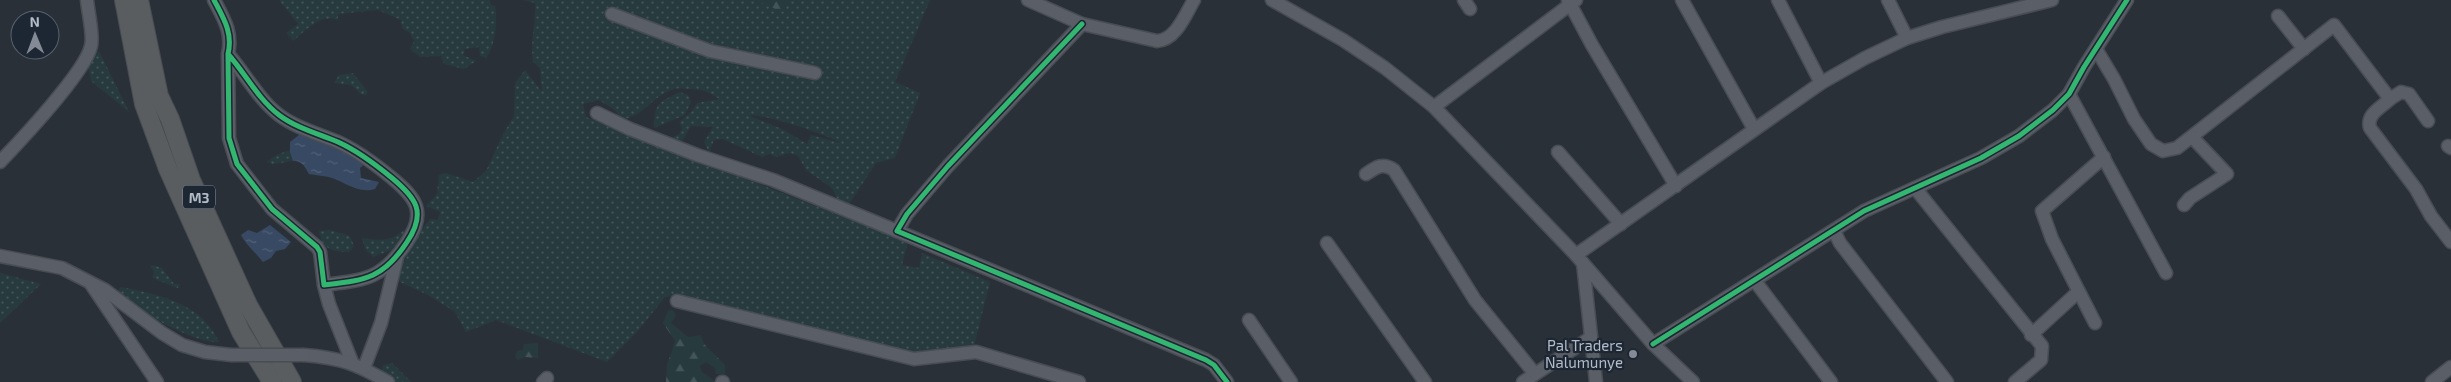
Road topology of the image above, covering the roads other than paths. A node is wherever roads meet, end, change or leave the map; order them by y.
1 (87, 0) edge
2 (124, 0) edge
3 (139, 0) edge
4 (214, 0) edge
5 (1028, 0) edge
6 (1194, 0) edge
7 (1272, 0) edge
8 (1682, 0) edge
9 (1778, 0) edge
10 (1888, 0) edge
11 (2052, 0) edge
12 (1571, 1) edge
13 (2125, 1) edge
14 (612, 14) dead end
15 (2278, 16) dead end
16 (1082, 24) junction
17 (1907, 38) junction
18 (2304, 48) junction
19 (2096, 49) junction
20 (228, 54) junction
21 (815, 72) dead end
22 (1821, 83) junction
23 (2069, 94) junction
24 (2390, 99) junction
25 (1434, 107) junction
26 (597, 113) dead end
27 (2428, 121) dead end
28 (1754, 129) junction
29 (2192, 137) junction
30 (1558, 152) dead end
31 (2104, 157) junction
32 (0, 162) edge
33 (1366, 174) dead end
34 (1676, 186) junction
35 (1915, 188) junction
36 (2184, 205) dead end
37 (1621, 224) junction
38 (1834, 231) junction
39 (897, 232) junction
40 (2451, 242) edge
41 (1327, 243) dead end
42 (0, 256) edge
43 (397, 257) junction
44 (1579, 259) junction
45 (2166, 272) dead end
46 (1755, 281) junction
47 (90, 282) junction
48 (324, 285) junction
49 (2078, 292) junction
50 (677, 301) dead end
51 (1249, 320) dead end
52 (2095, 323) dead end
53 (2031, 335) junction
54 (1590, 338) junction
55 (1653, 344) junction
56 (352, 362) junction
57 (2451, 366) edge
58 (364, 368) junction
59 (1535, 374) junction
60 (156, 382) edge
61 (272, 382) edge
62 (292, 382) edge
63 (388, 382) edge
64 (1079, 382) edge
65 (1227, 382) edge
66 (1291, 382) edge
67 (1425, 382) edge
68 (1523, 382) edge
69 (1596, 382) edge
70 (1693, 382) edge
71 (1831, 382) edge
72 (1947, 382) edge
73 (2015, 382) edge
74 (2432, 382) edge

1 - 32 street
2 - 61 highway, M3
3 - 62 highway, M3
4 - 20 street
5 - 16 street
6 - 16 street
7 - 25 street
8 - 28 street
9 - 22 street
10 - 17 street
11 - 17 street
12 - 25 street
12 - 34 street
13 - 19 street
14 - 21 street
15 - 18 street
16 - 39 street
17 - 22 street
18 - 24 street
18 - 29 street
19 - 23 street
19 - 29 street
20 - 43 street
20 - 48 street
22 - 28 street
23 - 31 street
23 - 35 street
24 - 27 street
24 - 40 street
25 - 44 street
26 - 39 street
28 - 34 street
29 - 36 street
30 - 37 street
31 - 45 street
31 - 49 street
33 - 59 street
34 - 37 street
35 - 38 street
35 - 53 street
37 - 44 street
38 - 46 street
38 - 72 street
39 - 65 street
41 - 67 street
42 - 47 street
43 - 48 street
43 - 58 street
44 - 54 street
44 - 55 street
46 - 55 street
46 - 71 street
47 - 56 street, bridge
47 - 60 street
48 - 56 street
49 - 52 street
49 - 53 street
50 - 64 street
51 - 66 street
53 - 73 street
54 - 59 street
54 - 69 street
55 - 70 street
56 - 58 street
57 - 74 street
58 - 63 street
59 - 68 street

